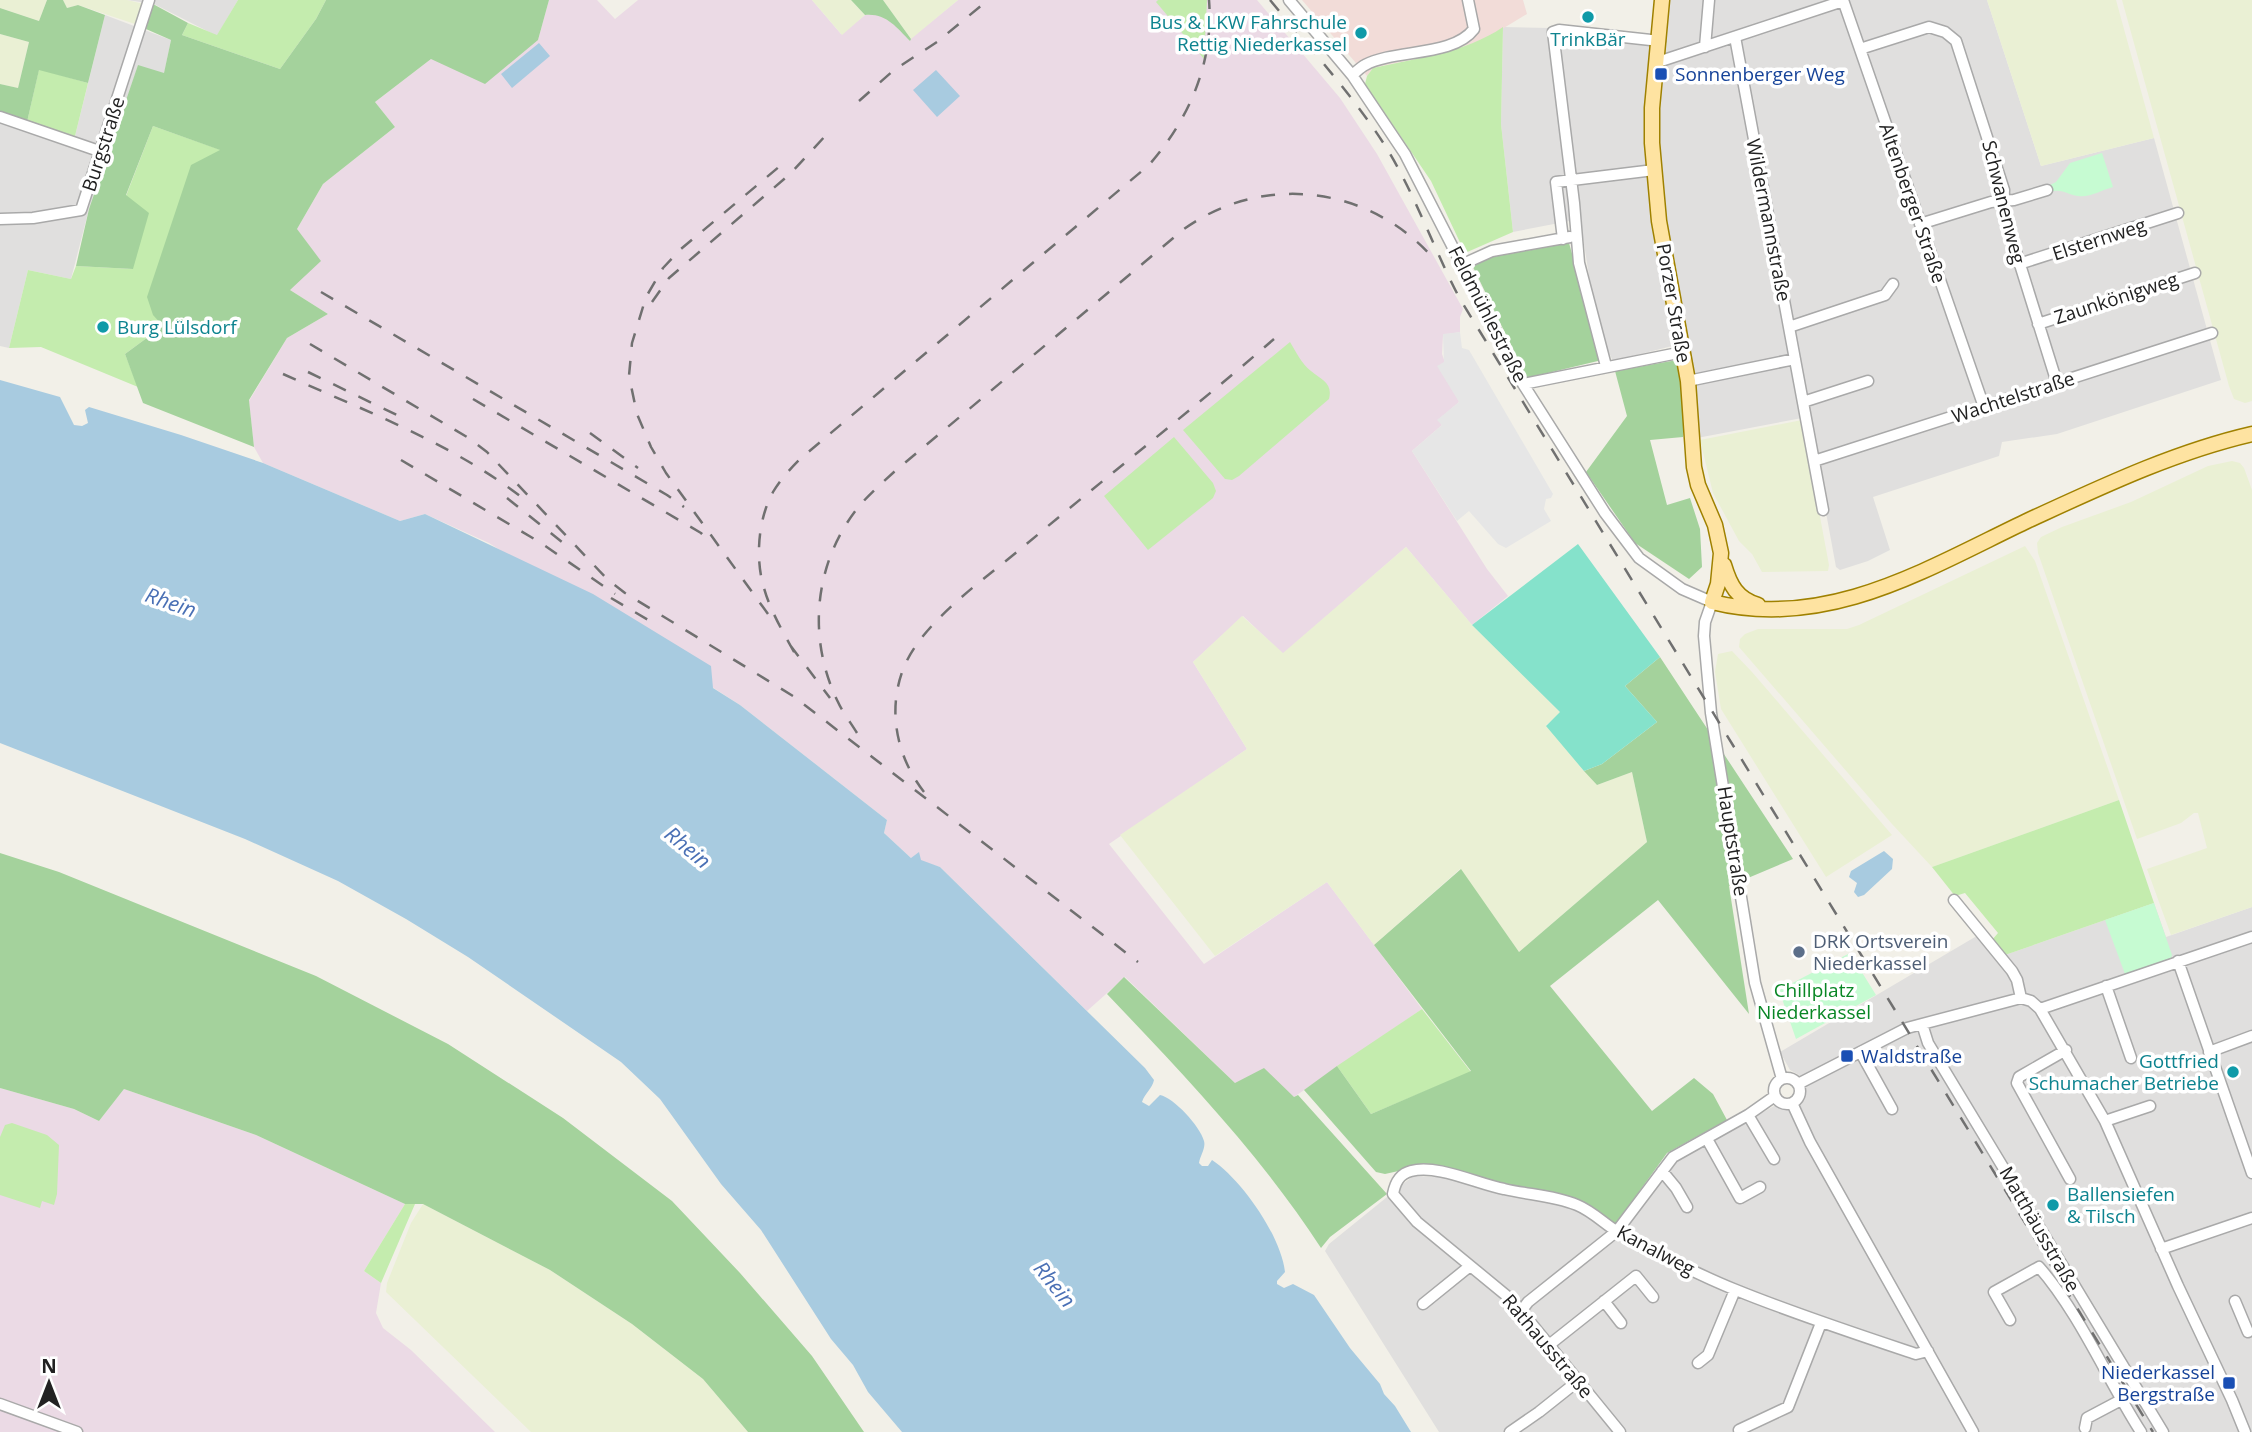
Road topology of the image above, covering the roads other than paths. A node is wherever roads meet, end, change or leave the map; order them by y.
1 (149, 0) edge
2 (1289, 0) edge
3 (1468, 0) edge
4 (1662, 0) edge
5 (1709, 0) edge
6 (1806, 0) edge
7 (1843, 0) edge
8 (1816, 10) junction
9 (1735, 37) junction
10 (1660, 41) junction
11 (1705, 47) junction
12 (1860, 49) junction
13 (1658, 62) junction
14 (1352, 75) junction
15 (0, 117) edge
16 (99, 151) junction
17 (1654, 170) junction
18 (1572, 180) junction
19 (2047, 190) dead end
20 (2004, 202) junction
21 (2178, 213) dead end
22 (0, 219) edge
23 (1920, 224) junction
24 (1577, 236) junction
25 (1563, 239) junction
26 (2019, 264) junction
27 (1461, 265) junction
28 (2194, 273) dead end
29 (1894, 284) dead end
30 (2038, 324) junction
31 (1789, 327) junction
32 (2212, 333) dead end
33 (1684, 352) junction
34 (1795, 359) junction
35 (1606, 366) junction
36 (1688, 381) junction
37 (1868, 381) dead end
38 (2057, 383) junction
39 (1523, 384) junction
40 (1803, 402) junction
41 (1984, 407) junction
42 (2252, 434) edge
43 (1814, 461) junction
44 (1823, 510) dead end
45 (1722, 561) junction
46 (1712, 602) junction
47 (1777, 610) junction
48 (1954, 900) dead end
49 (2252, 937) edge
50 (2178, 961) junction
51 (2106, 986) junction
52 (2021, 998) junction
53 (2040, 1009) junction
54 (1922, 1024) junction
55 (2252, 1036) edge
56 (2066, 1050) junction
57 (2209, 1052) junction
58 (1861, 1053) junction
59 (2131, 1058) dead end
60 (1782, 1079) junction
61 (1798, 1084) junction
62 (1775, 1096) junction
63 (1792, 1103) junction
64 (2150, 1106) dead end
65 (1892, 1108) dead end
66 (1748, 1115) junction
67 (2105, 1121) junction
68 (1707, 1139) junction
69 (1774, 1159) dead end
70 (1662, 1171) junction
71 (2252, 1172) edge
72 (2070, 1179) dead end
73 (1760, 1187) dead end
74 (1393, 1195) joint
75 (1687, 1207) dead end
76 (2252, 1218) edge
77 (1617, 1231) junction
78 (2161, 1249) junction
79 (1470, 1266) junction
80 (1735, 1290) junction
81 (1653, 1297) dead end
82 (1604, 1301) junction
83 (2235, 1301) dead end
84 (1423, 1304) dead end
85 (1522, 1310) junction
86 (2010, 1320) dead end
87 (1621, 1323) dead end
88 (1821, 1323) junction
89 (2251, 1334) edge
90 (1549, 1345) junction
91 (1928, 1351) junction
92 (1698, 1363) dead end
93 (1578, 1381) junction
94 (2121, 1400) junction
95 (0, 1404) edge
96 (2085, 1428) dead end
97 (2243, 1428) edge
98 (1739, 1431) edge
99 (77, 1432) edge
100 (1510, 1432) edge
101 (1620, 1432) edge
102 (1973, 1432) edge
103 (2141, 1432) edge
104 (2163, 1432) edge

1 - 16 street, Burgstraße
2 - 14 street, Feldmühlestraße
3 - 14 street
4 - 10 main road, Porzer Straße
5 - 11 street
6 - 8 street
7 - 8 street
7 - 12 street, Altenberger Straße
8 - 9 street
9 - 11 street
9 - 31 street, Wildermannstraße
10 - 13 main road, Porzer Straße
10 - 18 street
11 - 13 street
12 - 20 street, Schwanenweg
12 - 23 street, Altenberger Straße
13 - 17 main road, Porzer Straße
14 - 27 street, Feldmühlestraße
15 - 16 street
16 - 22 street, Burgstraße
17 - 18 street
17 - 33 main road, Porzer Straße
18 - 24 street
18 - 25 street
19 - 20 street
20 - 23 street
20 - 26 street, Schwanenweg
21 - 26 street, Elsternweg
23 - 41 street, Altenberger Straße
24 - 25 street
24 - 35 street
25 - 27 street
26 - 30 street, Schwanenweg
27 - 39 street, Feldmühlestraße
28 - 30 street, Zaunkönigweg
29 - 31 street
30 - 38 street, Schwanenweg
31 - 34 street, Wildermannstraße
32 - 38 street, Wachtelstraße
33 - 35 street
33 - 36 main road, Porzer Straße
34 - 36 street
34 - 40 street, Wildermannstraße
35 - 39 street
36 - 45 main road, Porzer Straße
37 - 40 street
38 - 41 street, Wachtelstraße
39 - 46 street, Feldmühlestraße
40 - 43 street, Wildermannstraße
41 - 43 street, Wachtelstraße
42 - 47 main road
43 - 44 street, Wildermannstraße
45 - 46 main road, Porzer Straße
45 - 47 main road
46 - 47 main road
46 - 60 street, Hauptstraße
48 - 52 street
49 - 50 street
50 - 51 street
50 - 57 street
51 - 53 street
51 - 59 street
52 - 53 street
52 - 54 street
53 - 56 street
54 - 58 street
54 - 104 street, Matthäusstraße
55 - 57 street
56 - 67 street
56 - 72 street
57 - 71 street
58 - 61 street
58 - 65 street
60 - 61 street
60 - 62 street
61 - 63 street
62 - 63 street
62 - 66 street
63 - 91 street
64 - 67 street
66 - 68 street
66 - 69 street
67 - 78 street
68 - 70 street
68 - 73 street
70 - 75 street
70 - 77 street
74 - 77 street, Kanalweg
74 - 79 street, Rathausstraße
76 - 78 street
77 - 80 street, Kanalweg
77 - 85 street
78 - 97 street
79 - 84 street
79 - 85 street, Rathausstraße
80 - 88 street, Kanalweg
80 - 92 street
81 - 82 street
82 - 87 street
82 - 90 street
83 - 89 street
85 - 90 street, Rathausstraße
86 - 94 street
88 - 91 street, Kanalweg
88 - 98 street
90 - 93 street, Rathausstraße
91 - 102 street
93 - 100 street
93 - 101 street, Rathausstraße
94 - 96 street
94 - 103 street
95 - 99 street

